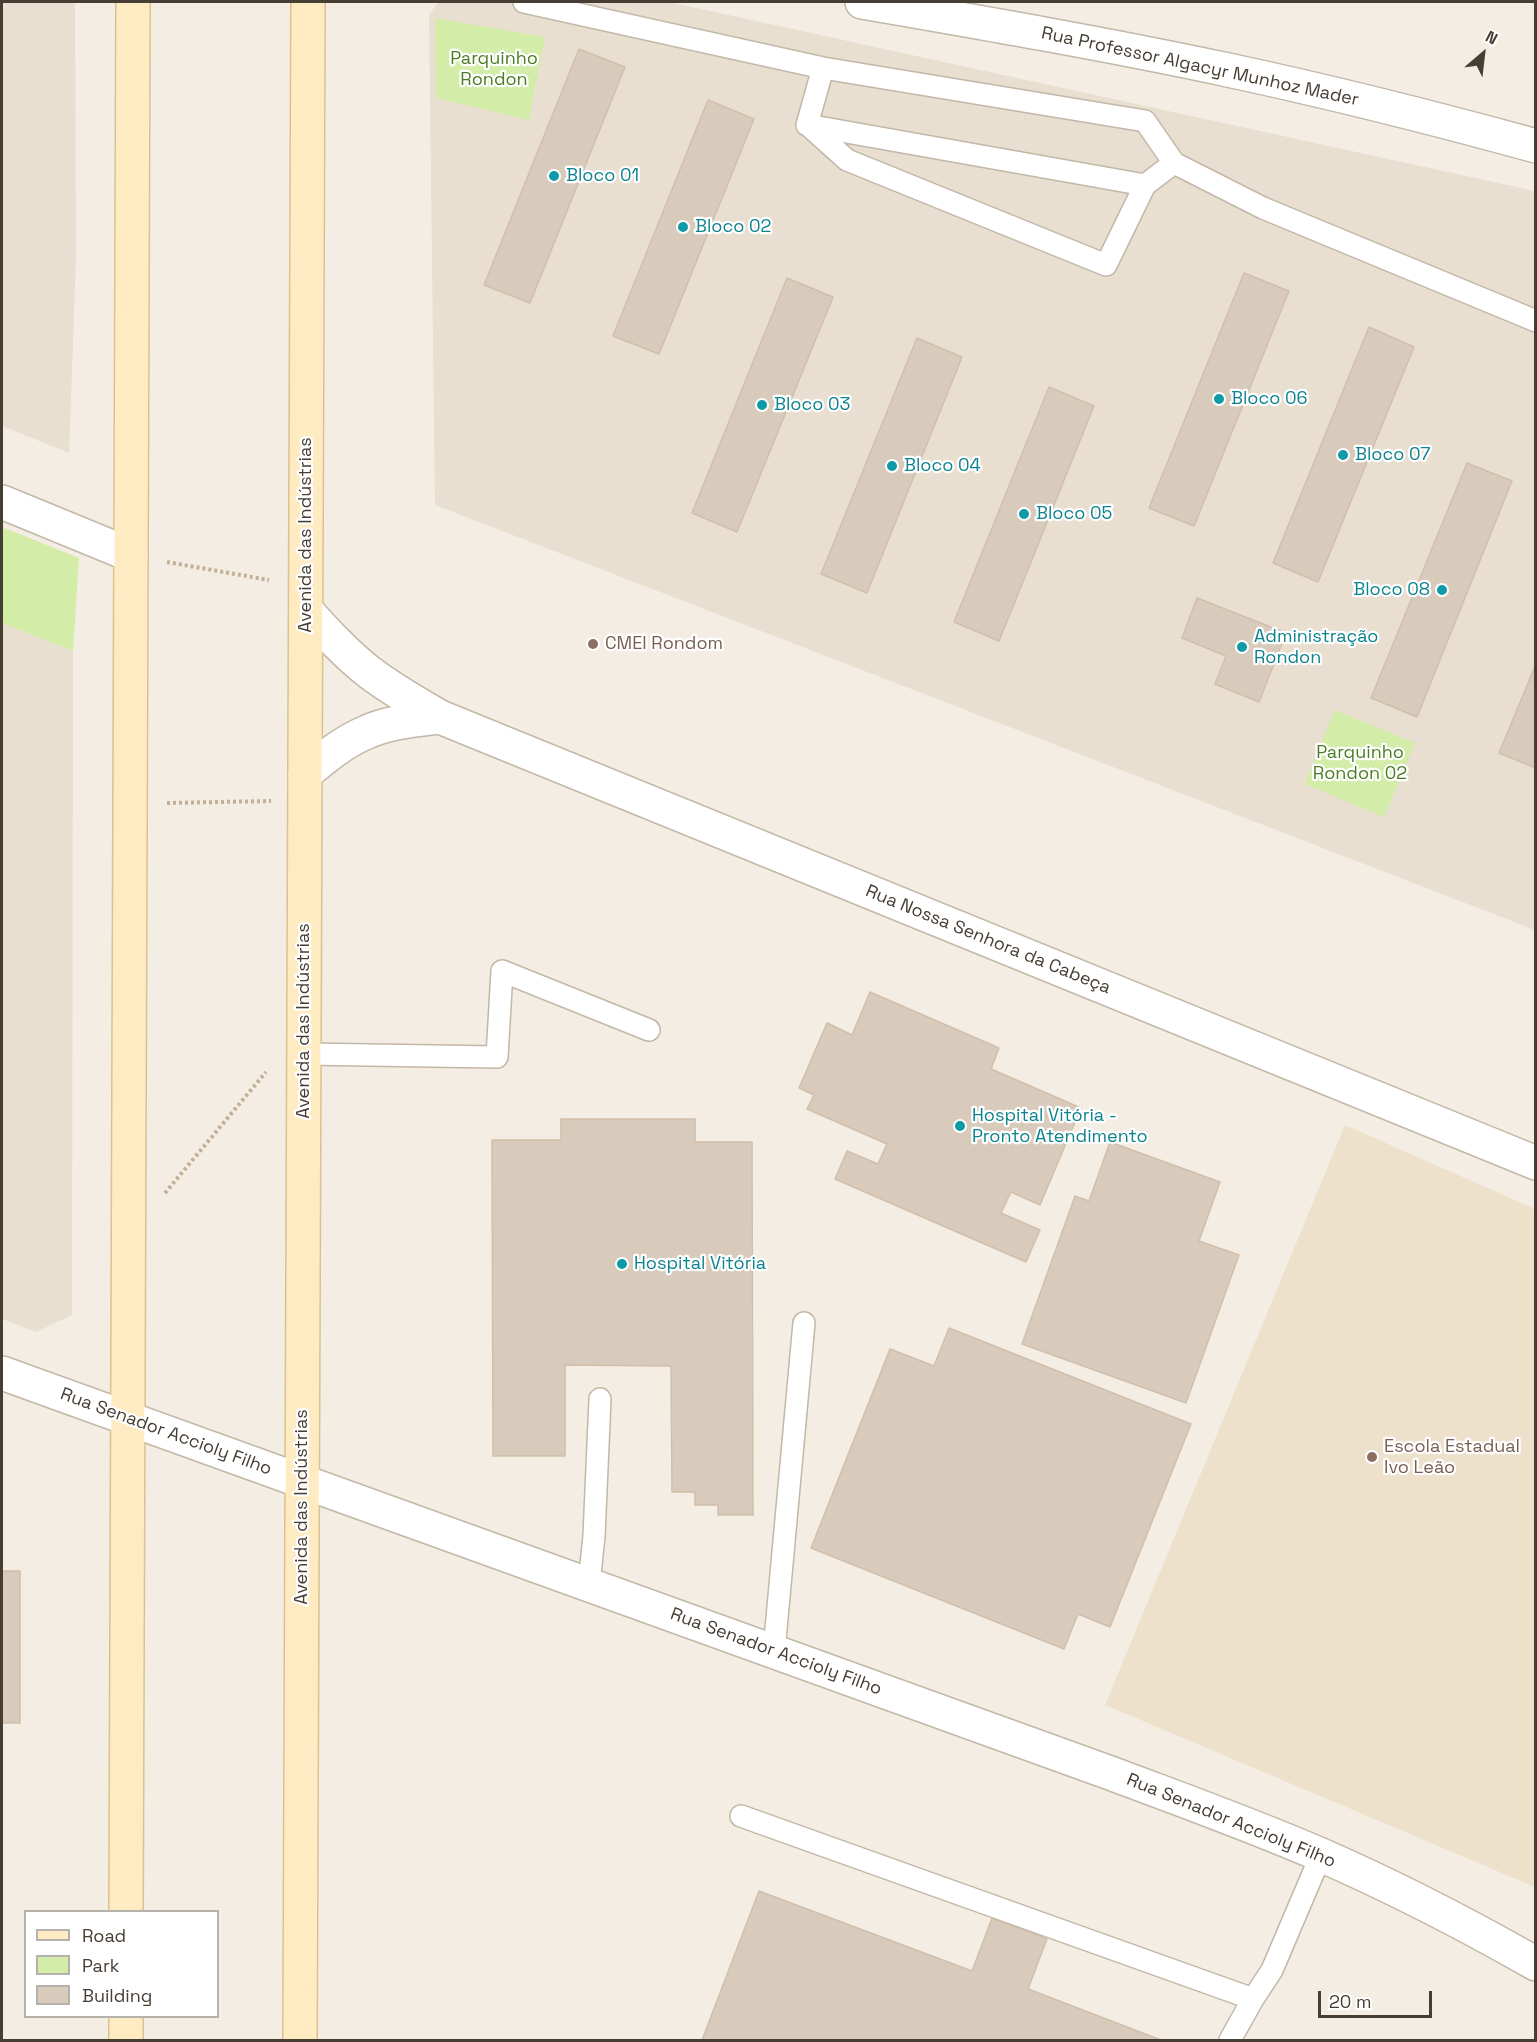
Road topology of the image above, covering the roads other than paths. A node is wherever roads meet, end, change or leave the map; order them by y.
1 (133, 2) edge
2 (308, 2) edge
3 (524, 2) edge
4 (862, 2) edge
5 (823, 68) junction
6 (807, 125) junction
7 (1536, 146) edge
8 (1174, 163) junction
9 (1145, 185) junction
10 (1536, 321) edge
11 (2, 502) edge
12 (131, 555) junction
13 (306, 598) junction
14 (440, 717) junction
15 (305, 787) junction
16 (649, 1030) dead end
17 (304, 1040) junction
18 (1536, 1162) edge
19 (804, 1323) dead end
20 (2, 1373) edge
21 (600, 1399) dead end
22 (128, 1418) junction
23 (302, 1481) junction
24 (589, 1584) junction
25 (774, 1651) junction
26 (741, 1816) dead end
27 (1321, 1855) junction
28 (126, 1910) edge
29 (1536, 1964) edge
30 (1253, 1999) junction
31 (126, 2018) edge
32 (126, 2040) edge
33 (300, 2040) edge
34 (1230, 2040) edge

1 - 12 main road
2 - 13 main road, Avenida das Indústrias
3 - 5 lane
4 - 7 street, Rua Professor Algacyr Munhoz Mader
5 - 6 lane
5 - 8 lane
6 - 9 lane
6 - 9 lane
8 - 9 lane
8 - 10 lane
11 - 12 street
12 - 22 main road
13 - 14 street, Rua Nossa Senhora da Cabeça
13 - 15 main road, Avenida das Indústrias
14 - 15 street
14 - 18 street, Rua Nossa Senhora da Cabeça
15 - 17 main road, Avenida das Indústrias
16 - 17 lane
17 - 23 main road, Avenida das Indústrias
19 - 25 lane
20 - 22 street, Rua Senador Accioly Filho
21 - 24 lane
22 - 23 street, Rua Senador Accioly Filho
22 - 28 main road
23 - 24 street, Rua Senador Accioly Filho
23 - 33 main road, Avenida das Indústrias
24 - 25 street, Rua Senador Accioly Filho
25 - 27 street, Rua Senador Accioly Filho
26 - 30 lane
27 - 29 street, Rua Senador Accioly Filho
27 - 30 lane
30 - 34 lane
31 - 32 main road

